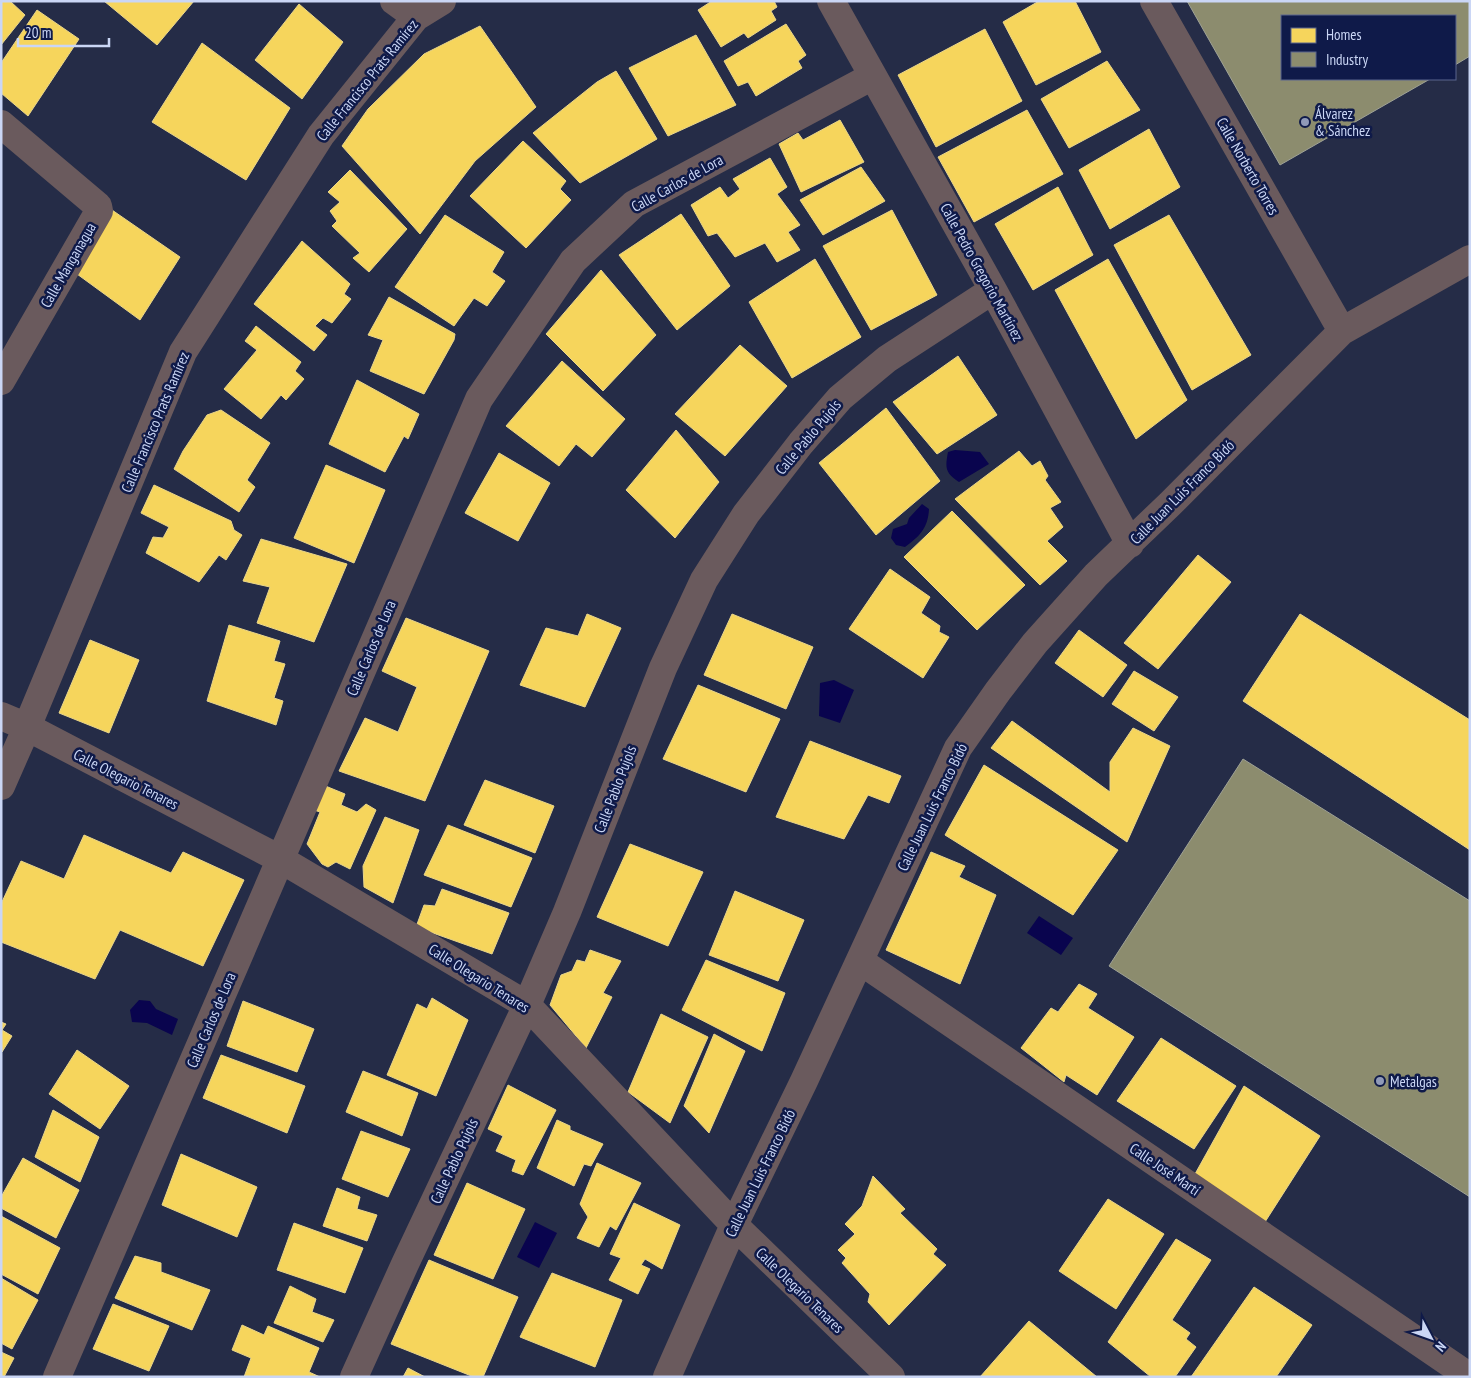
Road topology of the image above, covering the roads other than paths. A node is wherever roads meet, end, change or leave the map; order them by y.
1 (394, 1) edge
2 (442, 1) edge
3 (831, 1) edge
4 (1154, 1) edge
5 (416, 17) junction
6 (873, 76) junction
7 (1, 124) edge
8 (1470, 259) edge
9 (993, 290) junction
10 (1342, 331) junction
11 (1, 381) edge
12 (1130, 544) junction
13 (1, 716) edge
14 (27, 727) junction
15 (1, 786) edge
16 (280, 859) junction
17 (860, 962) junction
18 (527, 1005) junction
19 (734, 1225) junction
20 (57, 1377) edge
21 (354, 1377) edge
22 (667, 1377) edge
23 (891, 1377) edge
24 (1470, 1377) edge

1 - 5 street
2 - 5 street, Calle Francisco Prats Ramírez
3 - 6 street, Calle Pedro Gregorio Martínez
4 - 10 street, Calle Norberto Torres
5 - 14 street, Calle Francisco Prats Ramírez
6 - 9 street, Calle Pedro Gregorio Martínez
6 - 16 street, Calle Carlos de Lora
7 - 11 street, Calle Manganagua
8 - 10 street, Calle Juan Luis Franco Bidó
9 - 12 street, Calle Pedro Gregorio Martínez
9 - 18 street, Calle Pablo Pujols
10 - 12 street, Calle Juan Luis Franco Bidó
12 - 17 street, Calle Juan Luis Franco Bidó
13 - 14 street, Calle Olegario Tenares
14 - 15 street, Calle Francisco Prats Ramírez
14 - 16 street, Calle Olegario Tenares
16 - 18 street, Calle Olegario Tenares
16 - 20 street, Calle Carlos de Lora
17 - 19 street, Calle Juan Luis Franco Bidó
17 - 24 street, Calle José Martí
18 - 19 street, Calle Olegario Tenares
18 - 21 street, Calle Pablo Pujols
19 - 22 street, Calle Juan Luis Franco Bidó
19 - 23 street, Calle Olegario Tenares

